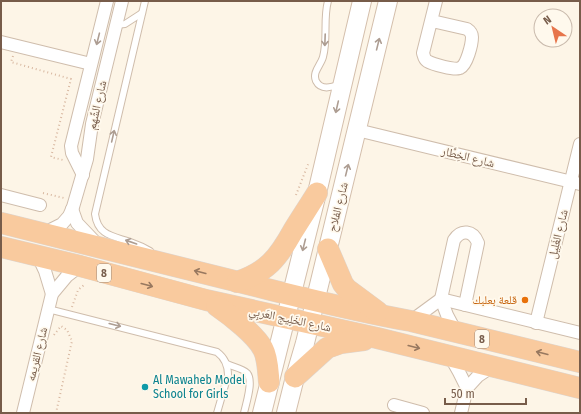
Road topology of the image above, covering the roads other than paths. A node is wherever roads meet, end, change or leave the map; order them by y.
1 (107, 1) edge
2 (122, 1) edge
3 (145, 1) edge
4 (328, 1) edge
5 (362, 1) edge
6 (388, 1) edge
7 (436, 1) edge
8 (142, 13) junction
9 (432, 21) junction
10 (116, 25) junction
11 (1, 42) edge
12 (91, 64) junction
13 (342, 83) junction
14 (357, 130) junction
15 (580, 144) edge
16 (71, 150) junction
17 (89, 154) junction
18 (83, 175) junction
19 (576, 183) edge
20 (317, 193) junction
21 (1, 195) edge
22 (40, 205) dead end
23 (72, 209) junction
24 (1, 223) edge
25 (43, 233) junction
26 (99, 246) junction
27 (1, 247) edge
28 (328, 249) junction
29 (38, 256) junction
30 (164, 263) junction
31 (80, 266) junction
32 (237, 282) junction
33 (52, 294) junction
34 (291, 295) junction
35 (441, 298) junction
36 (206, 300) junction
37 (316, 300) junction
38 (465, 305) junction
39 (48, 309) junction
40 (383, 316) junction
41 (285, 318) junction
42 (411, 321) junction
43 (536, 322) junction
44 (310, 323) junction
45 (456, 332) junction
46 (580, 333) edge
47 (376, 338) junction
48 (450, 356) junction
49 (580, 362) edge
50 (227, 364) junction
51 (492, 366) junction
52 (295, 377) junction
53 (270, 382) junction
54 (467, 388) junction
55 (580, 388) edge
56 (394, 405) dead end
57 (23, 413) edge
58 (217, 413) edge
59 (244, 413) edge
60 (262, 413) edge
61 (286, 413) edge
62 (423, 413) edge
63 (461, 413) edge

1 -> 12 street
2 - 10 street, شارع الشَّهم
3 - 8 lane
4 -> 13 lane
5 - 13 main road, شارع الفلاح
14 -> 6 main road, شارع الفلاح
7 - 9 street
8 - 10 lane
30 -> 8 lane
9 - 9 street
10 - 17 street, شارع الشَّهم
11 - 12 street
12 - 16 street
13 -> 20 main road, شارع الفلاح
14 - 19 street, شارع الخِطَّار
28 -> 14 main road, شارع الفلاح
15 - 19 street, شارع الغَلِيل
16 - 17 street
16 - 18 street
17 - 18 street, شارع الشَّهم
18 - 23 street, شارع الشَّهم
19 - 43 street, شارع الغَلِيل
20 - 32 highway
20 -> 34 main road, شارع الفلاح
21 - 22 street
23 - 25 street, شارع الشَّهم
23 - 26 street
24 - 25 highway, شارع الخَلِيج العَربِي / 8
25 - 26 highway, شارع الخَلِيج العَربِي / 8
26 - 30 highway, شارع الخَلِيج العَربِي / 8
27 - 29 highway, شارع الخَلِيج العَربِي / 8
28 - 37 main road, شارع الفلاح
28 - 40 highway
29 - 31 highway, شارع الخَلِيج العَربِي / 8
29 - 33 street, شارع القريمه
32 -> 30 highway, شارع الخَلِيج العَربِي / 8
31 - 33 street, شارع القريمه
31 -> 36 highway, شارع الخَلِيج العَربِي / 8
32 - 34 highway, شارع الخَلِيج العَربِي / 8
33 - 39 street, شارع القريمه
34 - 37 highway, شارع الخَلِيج العَربِي / 8
34 - 41 main road, شارع الفلاح
35 - 38 street
35 - 38 street
35 - 42 street
35 - 45 street
36 - 41 highway, شارع الخَلِيج العَربِي / 8
36 - 53 highway
37 - 40 highway, شارع الخَلِيج العَربِي / 8
37 - 44 main road, شارع الفلاح
38 - 43 street
39 -> 50 lane
39 - 57 street, شارع القريمه
40 - 42 highway, شارع الخَلِيج العَربِي / 8
41 - 44 highway, شارع الخَلِيج العَربِي / 8
41 - 53 main road, شارع الفلاح
42 - 45 highway, شارع الخَلِيج العَربِي / 8
43 - 46 street
44 - 47 highway, شارع الخَلِيج العَربِي / 8
44 - 52 main road, شارع الفلاح
49 -> 45 highway, شارع الخَلِيج العَربِي / 8
47 -> 48 highway, شارع الخَلِيج العَربِي / 8
47 - 52 highway
48 - 51 highway, شارع الخَلِيج العَربِي / 8
48 - 54 street
50 - 58 lane
50 - 59 lane
51 - 54 street
51 - 55 highway, شارع الخَلِيج العَربِي / 8
52 - 61 main road, شارع الفلاح
53 - 60 main road, شارع الفلاح
54 - 63 street
56 - 62 street

